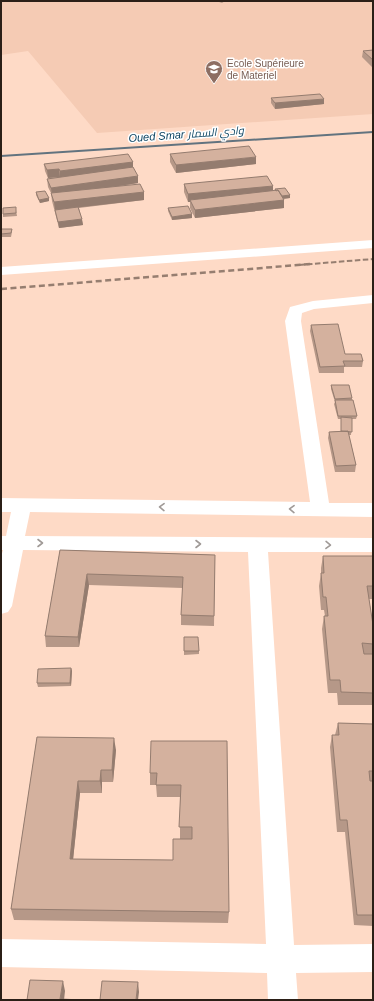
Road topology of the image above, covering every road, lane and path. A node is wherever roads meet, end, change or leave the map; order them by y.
1 (373, 244) edge
2 (1, 271) edge
3 (373, 299) edge
4 (1, 505) edge
5 (22, 505) junction
6 (321, 510) junction
7 (373, 510) edge
8 (7, 543) edge
9 (258, 544) junction
10 (373, 545) edge
11 (1, 606) edge
12 (1, 953) edge
13 (373, 958) edge
14 (282, 959) junction
15 (283, 1000) edge

1 - 2 street
3 - 6 street
4 - 5 street
6 -> 5 street
5 - 8 street
6 - 7 street
8 -> 9 street
8 - 11 street
9 -> 10 street
9 - 14 street
12 - 14 street
13 - 14 street
14 - 15 street

